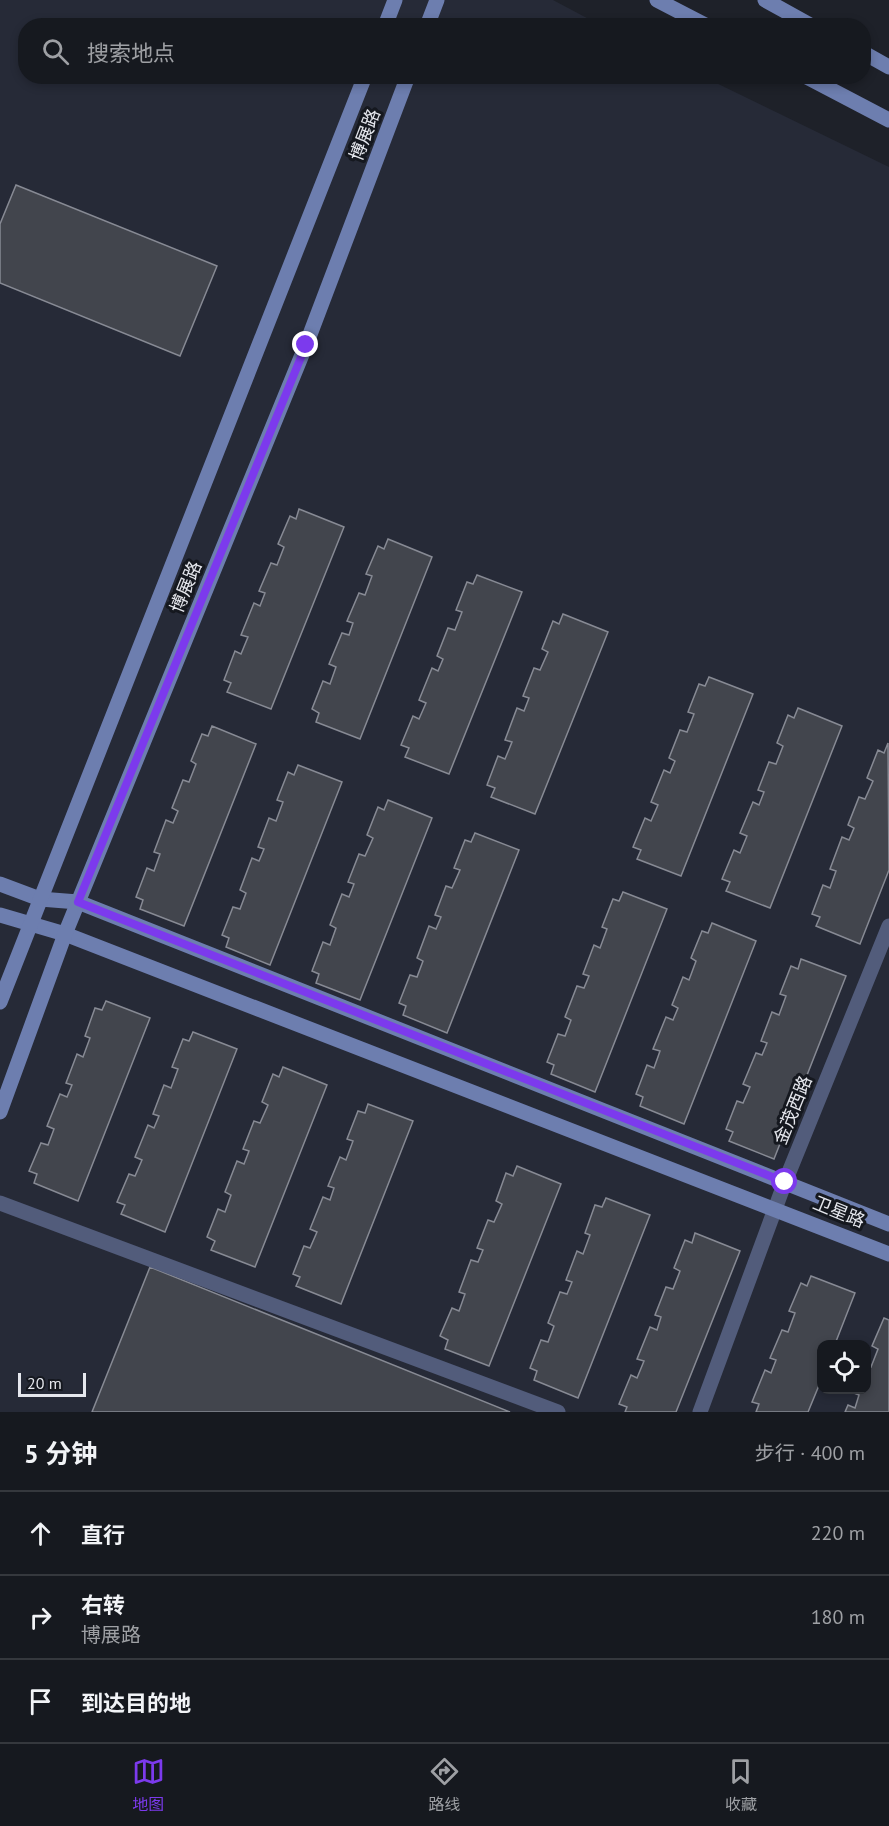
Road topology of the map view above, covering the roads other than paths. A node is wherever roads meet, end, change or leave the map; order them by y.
1 (395, 0) edge
2 (437, 0) edge
3 (657, 0) edge
4 (765, 0) edge
5 (388, 18) edge
6 (430, 18) edge
7 (691, 18) edge
8 (798, 18) edge
9 (871, 57) edge
10 (889, 67) edge
11 (362, 84) edge
12 (405, 84) edge
13 (820, 84) edge
14 (889, 120) edge
15 (0, 884) edge
16 (40, 899) junction
17 (78, 902) junction
18 (0, 915) edge
19 (29, 925) junction
20 (889, 926) edge
21 (65, 934) junction
22 (0, 1002) edge
23 (0, 1112) edge
24 (785, 1182) junction
25 (0, 1203) edge
26 (776, 1208) junction
27 (889, 1224) edge
28 (889, 1254) edge
29 (558, 1412) edge
30 (700, 1412) edge

1 - 5 street
2 - 6 street
3 - 7 street
4 - 8 street
9 - 10 street
11 - 16 street, 博展路
12 - 17 street, 博展路
13 - 14 street
15 - 16 street
16 - 17 street
16 - 19 street, 博展路
17 - 21 street, 博展路
17 - 24 street
18 - 19 street, 卫星路
19 - 21 street, 卫星路
19 - 22 street, 博展路
20 - 24 street, 金茂西路
21 - 23 street, 博展路
21 - 26 street, 卫星路
24 - 26 street, 金茂西路
24 - 27 street
25 - 29 street
26 - 28 street, 卫星路
26 - 30 street, 金茂西路

